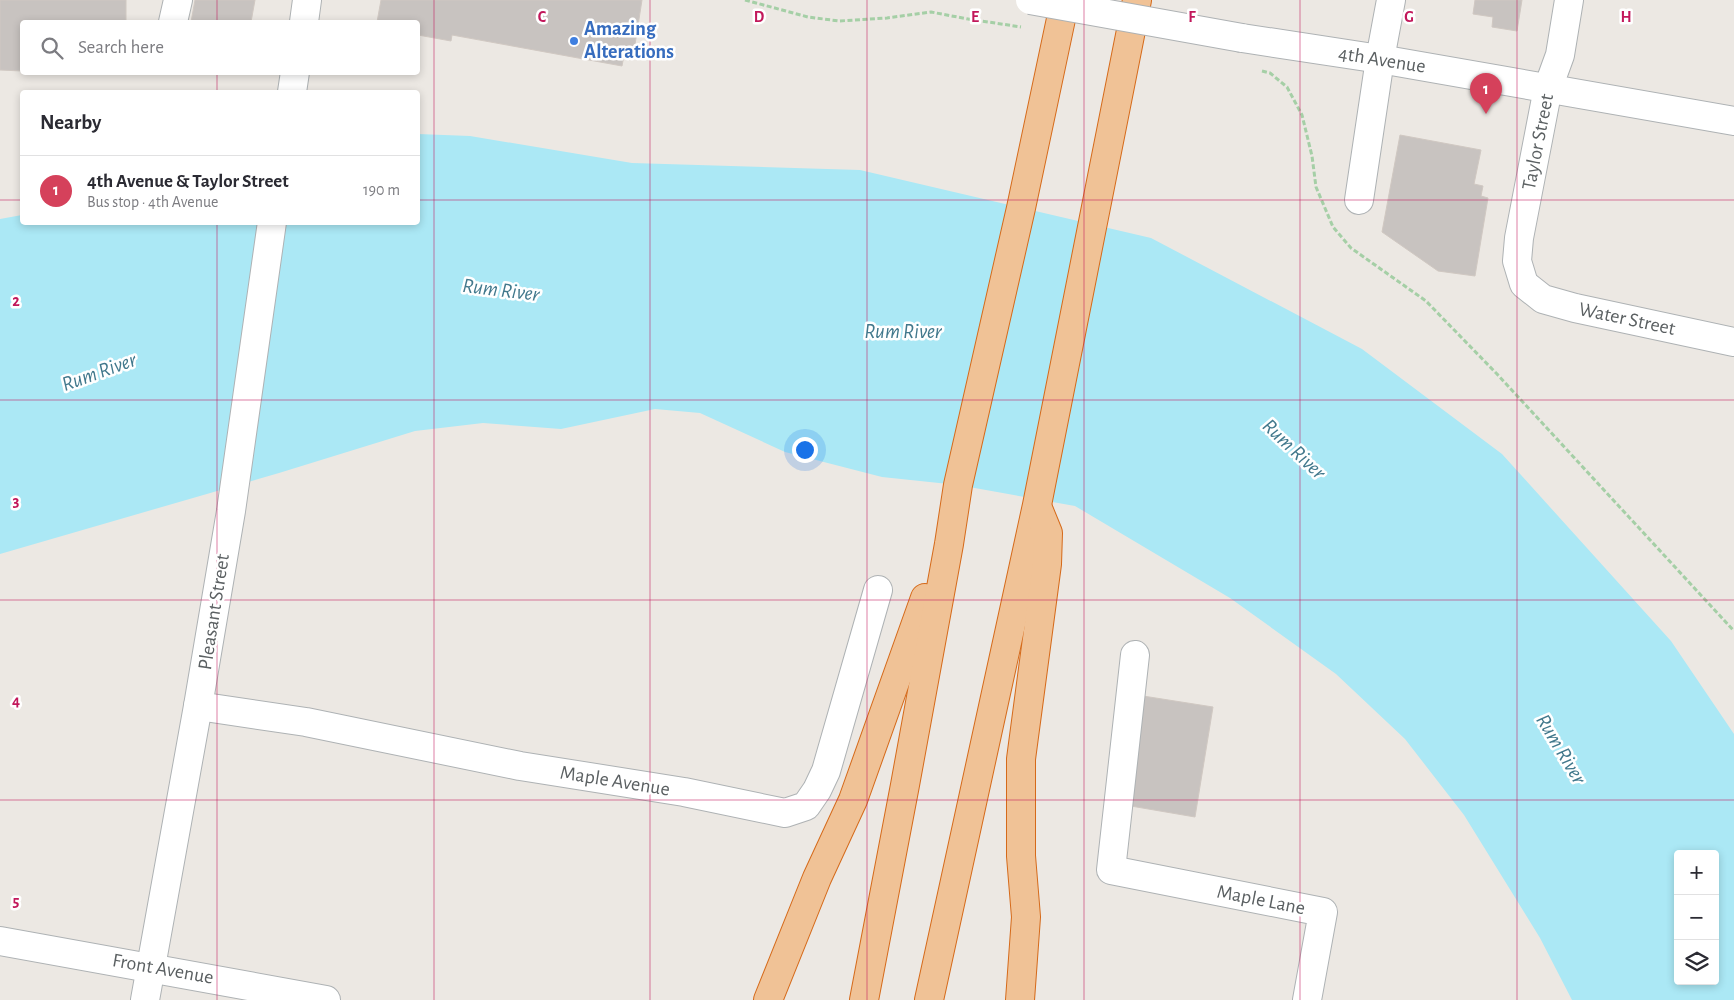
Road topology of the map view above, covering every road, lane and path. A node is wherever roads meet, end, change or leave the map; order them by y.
1 (178, 0) edge
2 (307, 0) edge
3 (745, 0) edge
4 (1030, 0) edge
5 (1065, 0) edge
6 (1137, 0) edge
7 (1391, 0) edge
8 (1569, 0) edge
9 (968, 18) dead end
10 (173, 20) edge
11 (304, 20) edge
12 (1380, 59) junction
13 (1253, 69) dead end
14 (295, 75) edge
15 (1548, 88) junction
16 (292, 90) edge
17 (1734, 121) edge
18 (1359, 200) dead end
19 (272, 225) edge
20 (1524, 284) joint
21 (1734, 342) edge
22 (1037, 506) junction
23 (949, 544) junction
24 (878, 590) dead end
25 (1734, 631) edge
26 (1135, 655) dead end
27 (198, 706) junction
28 (0, 941) edge
29 (151, 967) junction
30 (145, 1000) edge
31 (326, 1000) edge
32 (768, 1000) edge
33 (864, 1000) edge
34 (929, 1000) edge
35 (1020, 1000) edge
36 (1306, 1000) edge

1 - 10 street
2 - 11 street
3 - 9 path
4 - 12 street, 4th Avenue, bridge
5 - 23 highway
6 - 22 highway
7 - 12 street
8 - 15 street, Taylor Street
12 - 15 street, 4th Avenue
12 - 18 street
13 - 25 path
14 - 16 street
15 - 17 street, 4th Avenue
15 - 20 street, Taylor Street
19 - 27 street, Pleasant Street
20 - 21 street, Water Street
22 - 34 highway
22 - 35 highway
23 - 32 highway
23 - 33 highway
24 - 27 street, Maple Avenue
26 - 36 street, Maple Lane
27 - 29 street, Pleasant Street
28 - 29 street, Front Avenue
29 - 30 street, Pleasant Street
29 - 31 street, Front Avenue

